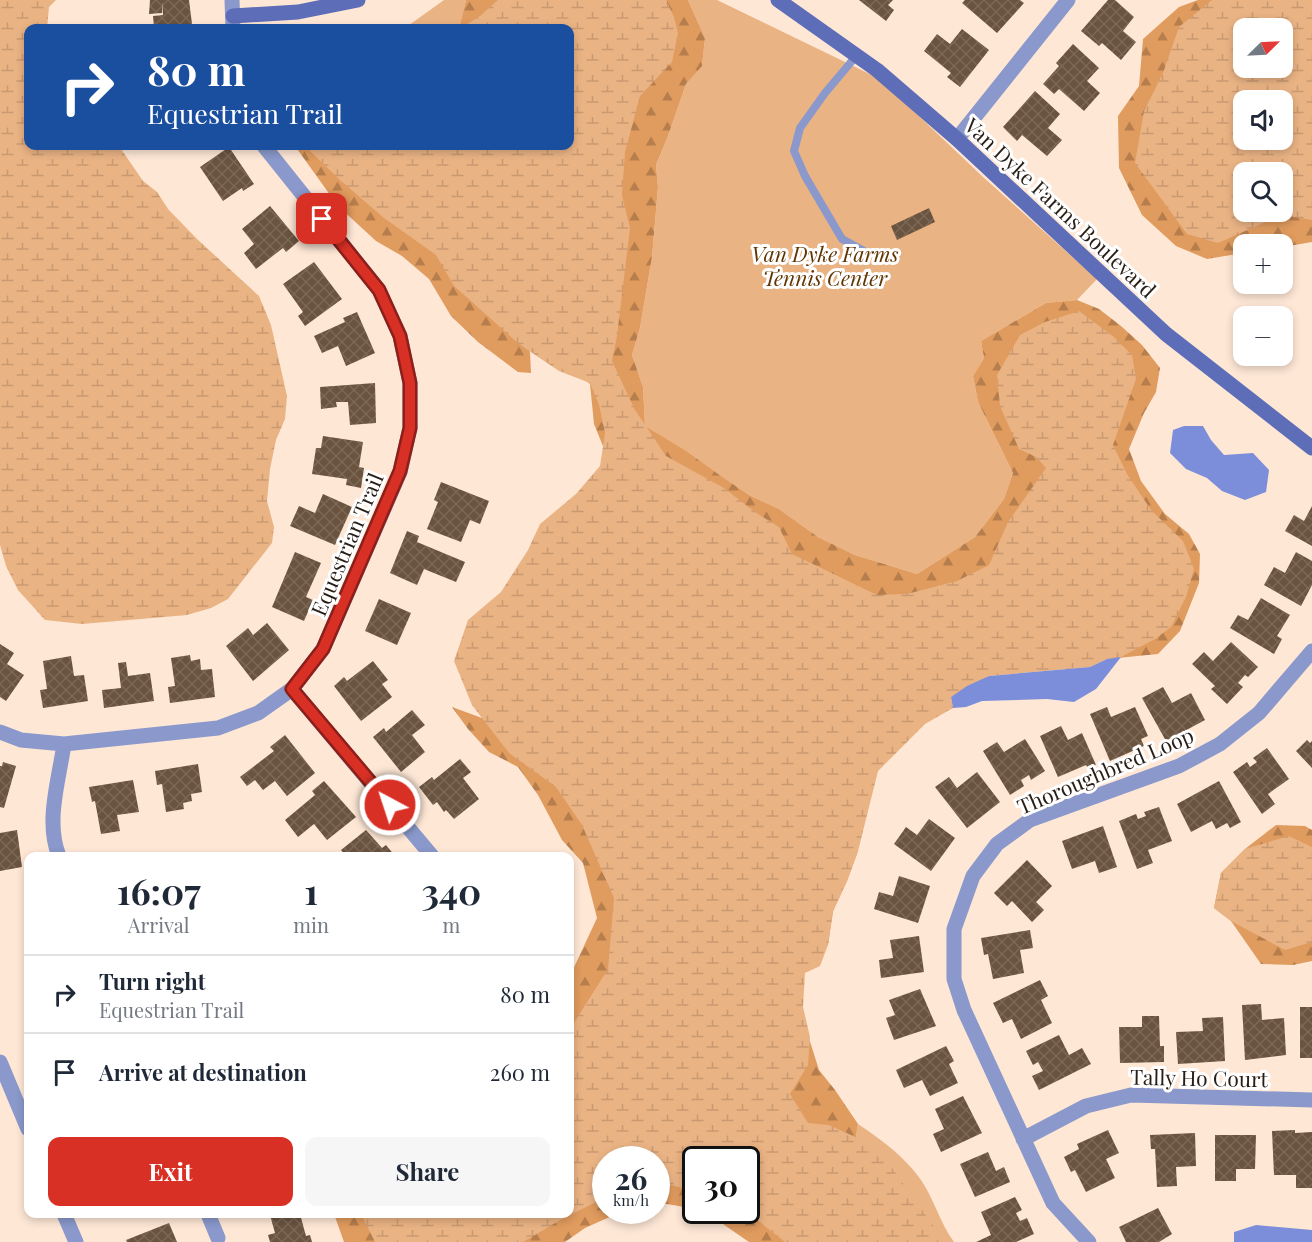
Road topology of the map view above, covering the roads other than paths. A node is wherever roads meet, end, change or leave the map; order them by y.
1 (358, 0) edge
2 (1068, 0) edge
3 (786, 2) edge
4 (233, 15) edge
5 (857, 55) junction
6 (957, 139) junction
7 (267, 150) edge
8 (864, 251) dead end
9 (1312, 448) edge
10 (1312, 651) edge
11 (292, 689) junction
12 (0, 732) edge
13 (64, 744) junction
14 (57, 852) edge
15 (429, 852) edge
16 (0, 1062) edge
17 (1312, 1100) edge
18 (24, 1119) edge
19 (1023, 1139) junction
20 (66, 1218) edge
21 (210, 1218) edge
22 (218, 1238) dead end
23 (76, 1242) edge
24 (1089, 1242) edge

1 - 4 street
2 - 6 street
3 - 5 street, Van Dyke Farms Boulevard
5 - 6 street, Van Dyke Farms Boulevard
5 - 8 lane
6 - 9 street, Van Dyke Farms Boulevard
7 - 11 street, Equestrian Trail
10 - 19 street, Thoroughbred Loop
11 - 13 street, Equestrian Trail
11 - 15 street
12 - 13 street, Equestrian Trail
13 - 14 street
16 - 18 street
17 - 19 street, Tally Ho Court
19 - 24 street, Thoroughbred Loop
20 - 23 street
21 - 22 street

